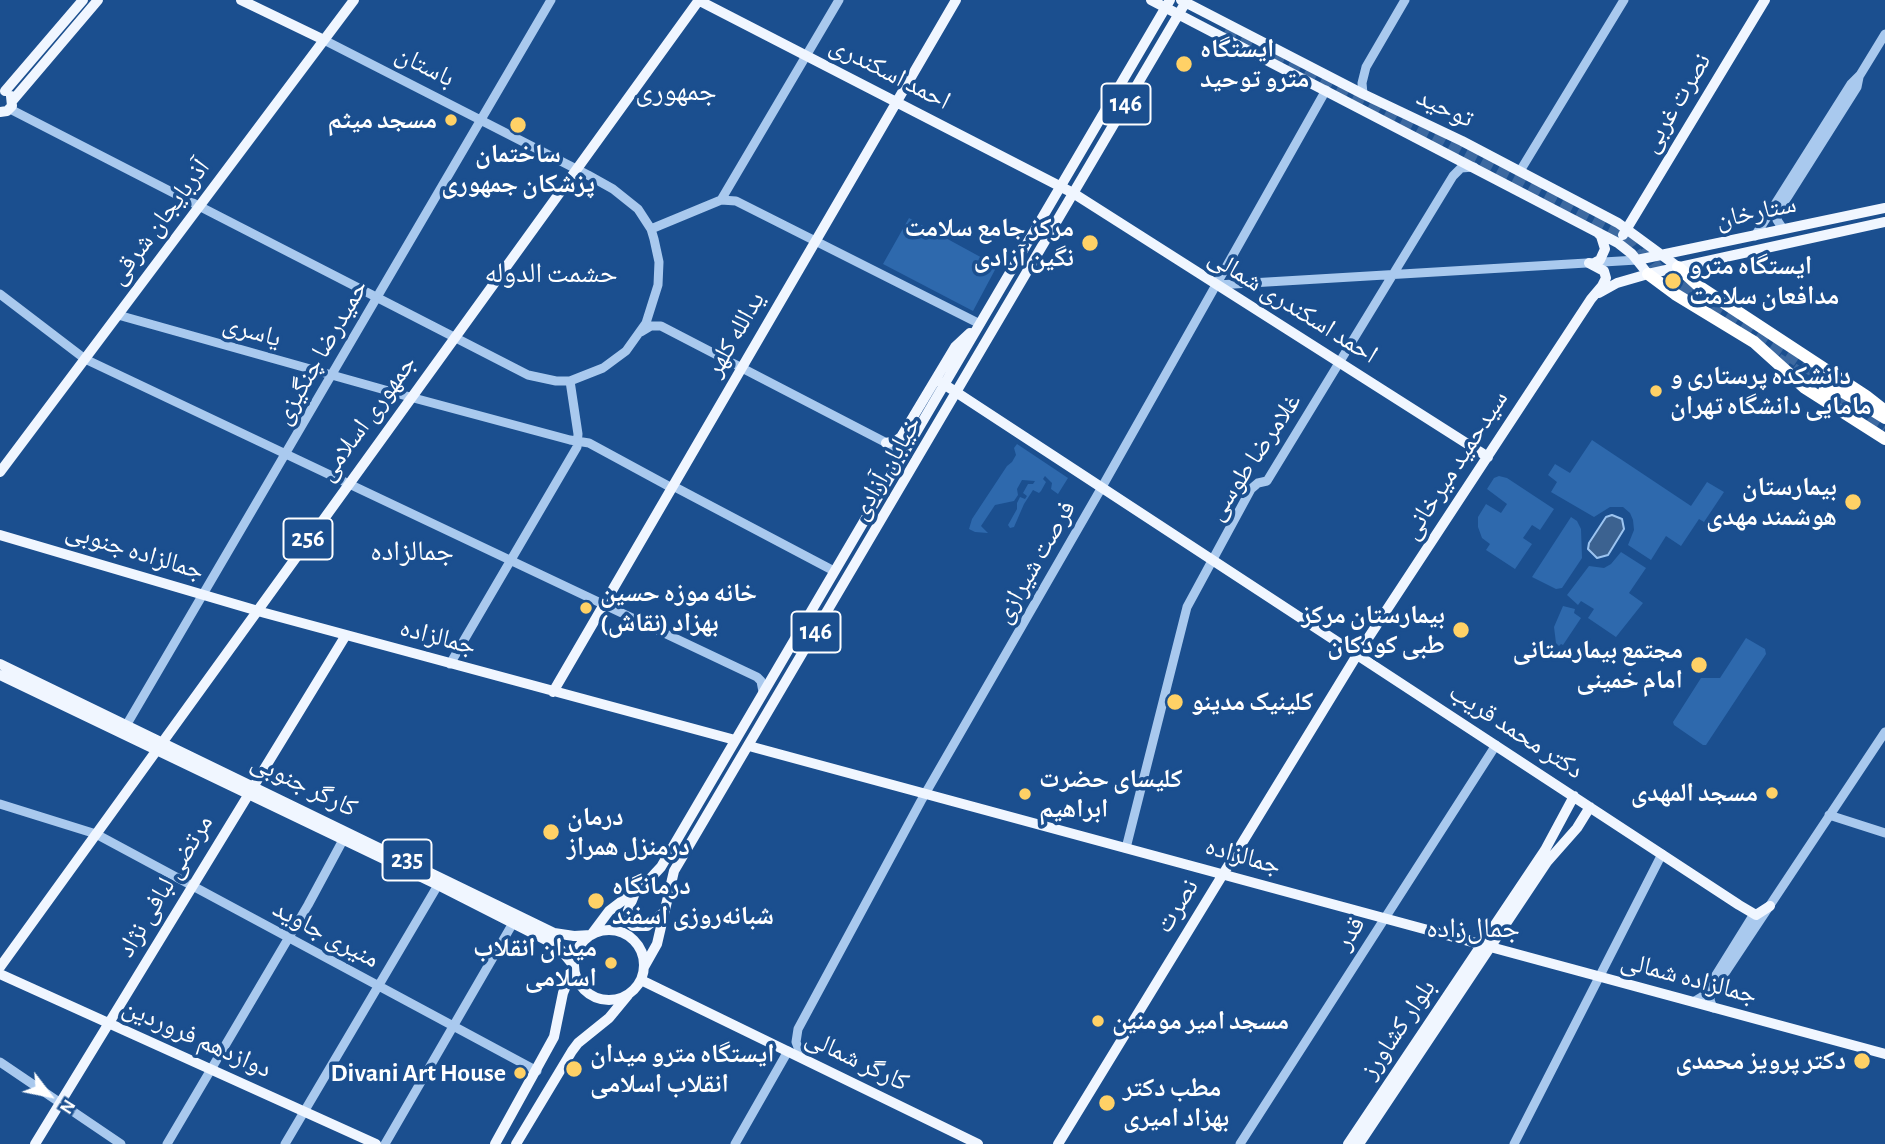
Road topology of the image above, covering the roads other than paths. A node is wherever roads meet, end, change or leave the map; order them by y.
1 (83, 0) edge
2 (98, 0) edge
3 (354, 0) edge
4 (551, 0) edge
5 (699, 0) edge
6 (839, 0) edge
7 (957, 0) edge
8 (1151, 0) edge
9 (1405, 0) edge
10 (1624, 0) edge
11 (1765, 0) edge
12 (249, 1) edge
13 (1185, 1) edge
14 (1168, 4) edge
15 (1179, 14) junction
16 (1885, 34) edge
17 (324, 40) junction
18 (806, 55) junction
19 (1860, 75) junction
20 (1333, 78) junction
21 (1326, 90) junction
22 (1363, 94) junction
23 (5, 101) edge
24 (897, 102) junction
25 (481, 120) junction
26 (1475, 167) junction
27 (576, 169) junction
28 (1520, 171) junction
29 (1061, 186) junction
30 (1073, 193) junction
31 (721, 200) junction
32 (200, 205) junction
33 (1885, 208) edge
34 (1885, 222) edge
35 (651, 229) junction
36 (1627, 229) junction
37 (1596, 231) junction
38 (1777, 231) junction
39 (1755, 236) junction
40 (816, 240) junction
41 (1618, 243) junction
42 (1774, 246) junction
43 (1662, 255) junction
44 (1637, 260) junction
45 (1592, 263) junction
46 (1678, 267) junction
47 (1199, 273) junction
48 (1394, 274) junction
49 (1648, 274) junction
50 (1243, 282) junction
51 (1217, 285) junction
52 (0, 294) edge
53 (1210, 296) junction
54 (377, 298) junction
55 (1239, 299) junction
56 (1591, 299) junction
57 (654, 303) junction
58 (118, 315) junction
59 (979, 324) junction
60 (661, 327) junction
61 (641, 332) junction
62 (453, 337) junction
63 (85, 359) junction
64 (1340, 363) junction
65 (742, 368) junction
66 (331, 375) junction
67 (570, 381) junction
68 (940, 382) junction
69 (957, 392) junction
70 (414, 398) junction
71 (1885, 411) edge
72 (1885, 418) edge
73 (1858, 422) junction
74 (1885, 439) edge
75 (579, 440) junction
76 (886, 443) junction
77 (904, 452) junction
78 (285, 454) junction
79 (1488, 457) junction
80 (1, 468) edge
81 (348, 484) junction
82 (672, 487) junction
83 (1102, 487) junction
84 (0, 535) edge
85 (1213, 559) junction
86 (511, 560) junction
87 (834, 571) junction
88 (203, 595) junction
89 (604, 603) junction
90 (257, 611) junction
91 (346, 635) junction
92 (1357, 655) junction
93 (0, 664) edge
94 (450, 664) junction
95 (0, 675) edge
96 (553, 692) junction
97 (763, 692) junction
98 (127, 724) junction
99 (1885, 732) edge
100 (735, 740) junction
101 (1496, 745) junction
102 (159, 746) junction
103 (749, 746) junction
104 (250, 790) junction
105 (926, 792) junction
106 (1574, 796) junction
107 (0, 804) edge
108 (1590, 807) junction
109 (1829, 815) junction
110 (1885, 833) edge
111 (96, 834) junction
112 (343, 840) junction
113 (1126, 848) junction
114 (1662, 854) junction
115 (1223, 874) junction
116 (438, 885) junction
117 (192, 886) junction
118 (636, 890) junction
119 (1770, 906) junction
120 (664, 912) junction
121 (1754, 914) junction
122 (1385, 919) junction
123 (513, 923) junction
124 (591, 935) junction
125 (288, 937) junction
126 (1485, 946) junction
127 (574, 966) junction
128 (0, 967) edge
129 (645, 967) junction
130 (0, 974) edge
131 (1599, 977) junction
132 (641, 979) junction
133 (378, 986) junction
134 (628, 995) junction
135 (1693, 1002) junction
136 (1713, 1008) junction
137 (108, 1023) junction
138 (453, 1026) junction
139 (788, 1051) junction
140 (1885, 1054) edge
141 (802, 1058) junction
142 (0, 1062) edge
143 (211, 1069) junction
144 (537, 1072) junction
145 (60, 1103) junction
146 (304, 1112) junction
147 (35, 1144) edge
148 (121, 1144) edge
149 (167, 1144) edge
150 (285, 1144) edge
151 (376, 1144) edge
152 (385, 1144) edge
153 (495, 1144) edge
154 (516, 1144) edge
155 (736, 1144) edge
156 (978, 1144) edge
157 (1058, 1144) edge
158 (1240, 1144) edge
159 (1348, 1144) edge
160 (1359, 1144) edge
161 (1514, 1144) edge

1 - 23 main road
2 - 23 main road
3 - 17 main road, آذربایجان شرقی
4 - 25 street, حمیدرضا چنگیزی
5 - 18 main road, احمد اسکندری
5 - 27 main road, جمهوری اسلامی / 256
6 - 18 street
7 - 24 main road, یدالله کلهر
8 - 14 main road
9 - 22 street
10 - 28 street
11 - 36 main road, نصرت غربی
12 - 17 main road, باستان
13 - 15 main road, خیابان آزادی / 146
13 - 20 main road, توحید
14 - 15 main road, توحید
14 - 29 main road, خیابان آزادی / 146
15 - 21 main road, توحید
15 - 30 main road, خیابان آزادی / 146
16 - 19 street
17 - 25 street, باستان
17 - 32 main road, آذربایجان شرقی
18 - 24 main road, احمد اسکندری
18 - 31 street
19 - 38 street
19 - 39 street
20 - 21 main road
20 - 22 main road, توحید
21 - 26 main road, توحید
21 - 51 street, فرصت شیرازی
22 - 28 main road, توحید
23 - 32 street
24 - 29 main road, احمد اسکندری
24 - 40 main road, یدالله کلهر
25 - 27 street, باستان
25 - 54 street, حمیدرضا چنگیزی
26 - 37 main road, توحید
26 - 48 street, غلامرضا طوسی
27 - 35 street, باستان
27 - 62 main road, جمهوری اسلامی / 256
28 - 36 main road, توحید
29 - 30 main road, احمد اسکندری
29 - 59 main road, خیابان آزادی / 146
30 - 47 main road, احمد اسکندری شمالی
30 - 69 main road, خیابان آزادی / 146
31 - 35 street
31 - 40 street
32 - 54 street
32 - 58 main road, آذربایجان شرقی
33 - 38 main road, ستارخان
34 - 42 main road, ستارخان
35 - 57 street
36 - 41 main road, نصرت غربی
36 - 43 main road, توحید
37 - 41 main road, توحید
37 - 45 main road
38 - 39 main road, ستارخان
38 - 42 main road
39 - 43 main road, ستارخان
40 - 59 street
40 - 65 main road, یدالله کلهر
41 - 44 main road, توحید
42 - 46 main road, ستارخان
43 - 44 main road, ستارخان
43 - 46 main road, توحید
44 - 45 street
44 - 49 main road, توحید
45 - 48 street
45 - 56 main road, سیدحمید میرخانی
46 - 49 main road, ستارخان
46 - 71 highway
47 - 51 main road, احمد اسکندری شمالی
47 - 53 street
48 - 50 street
48 - 64 street, غلامرضا طوسی
49 - 56 main road, ستارخان
49 - 73 highway
50 - 51 street
50 - 55 street
51 - 53 street, فرصت شیرازی
51 - 55 main road, احمد اسکندری شمالی
52 - 63 street
53 - 83 street, فرصت شیرازی
54 - 62 street
54 - 66 street, حمیدرضا چنگیزی
55 - 64 main road, احمد اسکندری شمالی
56 - 79 main road, سیدحمید میرخانی
57 - 60 street
57 - 61 street
58 - 63 main road, آذربایجان شرقی
58 - 66 street, یاسری
59 - 68 main road, خیابان آزادی / 146
60 - 61 street
60 - 65 street
61 - 67 street
62 - 67 street
62 - 70 main road, جمهوری اسلامی / 256
63 - 78 street
63 - 80 main road, آذربایجان شرقی
64 - 79 main road, احمد اسکندری شمالی
64 - 85 street, غلامرضا طوسی
65 - 76 street
65 - 82 main road, یدالله کلهر
66 - 70 street, یاسری
66 - 78 street, حمیدرضا چنگیزی
67 - 75 street
68 - 69 main road, دکتر محمد قریب
68 - 76 main road
68 - 77 main road, خیابان آزادی / 146
69 - 83 main road, دکتر محمد قریب
69 - 103 main road, خیابان آزادی / 146
70 - 75 street, یاسری
70 - 81 main road, جمهوری اسلامی / 256
72 - 73 highway
73 - 74 highway
75 - 82 street, یاسری
75 - 86 street
76 - 77 street
77 - 87 main road, خیابان آزادی / 146
78 - 81 street
78 - 88 street, حمیدرضا چنگیزی
79 - 92 main road, سیدحمید میرخانی
81 - 86 street
81 - 90 main road, جمهوری اسلامی / 256
82 - 87 street, یاسری
82 - 89 main road, یدالله کلهر
83 - 85 main road, دکتر محمد قریب
83 - 105 street, فرصت شیرازی
84 - 88 main road, جمالزاده جنوبی
85 - 92 main road, دکتر محمد قریب
85 - 113 street, غلامرضا طوسی
86 - 89 street
86 - 94 street
87 - 97 main road, خیابان آزادی / 146
88 - 90 main road, جمالزاده جنوبی
88 - 98 street, حمیدرضا چنگیزی
89 - 96 main road, یدالله کلهر
89 - 97 street
90 - 91 main road, جمالزاده
90 - 102 main road, جمهوری اسلامی / 256
91 - 94 main road, جمالزاده
91 - 104 main road, مرتضی لبافی نژاد
92 - 101 main road, دکتر محمد قریب
92 - 115 main road, نصرت
93 - 98 main road, کارگر جنوبی / 235
94 - 96 main road, جمالزاده
95 - 102 main road, کارگر جنوبی / 235
96 - 100 main road, جمالزاده
97 - 100 main road, خیابان آزادی / 146
98 - 102 main road, کارگر جنوبی / 235
99 - 109 street
100 - 118 main road, خیابان آزادی / 146
101 - 106 main road, دکتر محمد قریب
101 - 122 street, قدر
102 - 104 main road, کارگر جنوبی / 235
102 - 111 main road, جمهوری اسلامی / 256
103 - 105 main road, جمالزاده
103 - 120 main road, خیابان آزادی / 146
104 - 112 main road, کارگر جنوبی / 235
104 - 117 main road, مرتضی لبافی نژاد
104 - 124 main road, کارگر جنوبی / 235
105 - 113 main road, جمالزاده
105 - 141 street, فرصت شیرازی
106 - 108 main road, دکتر محمد قریب
106 - 126 main road, بلوار کشاورز
107 - 111 street, منیری جاوید
108 - 114 main road, دکتر محمد قریب
108 - 126 main road, بلوار کشاورز
109 - 110 street
109 - 119 street
111 - 117 street, منیری جاوید
111 - 128 main road, جمهوری اسلامی / 256
112 - 116 main road, کارگر جنوبی / 235
112 - 125 street
113 - 115 main road, جمالزاده
114 - 121 main road, دکتر محمد قریب
114 - 131 street
115 - 122 main road, جمالزاده
115 - 157 main road, نصرت
116 - 123 main road, کارگر جنوبی / 235
116 - 133 street
117 - 125 street, منیری جاوید
117 - 137 main road, مرتضی لبافی نژاد
118 - 120 main road
118 - 124 main road, خیابان آزادی / 146
119 - 121 main road
119 - 136 street
120 - 129 main road, خیابان آزادی / 146
121 - 135 street
122 - 126 main road, جمالزاده
122 - 158 street, قدر
123 - 127 main road, کارگر جنوبی / 235
123 - 138 street
124 - 127 main road
124 - 129 main road
125 - 133 street, منیری جاوید
125 - 143 street
126 - 131 main road, جمالزاده شمالی
126 - 159 main road, بلوار کشاورز
126 - 160 main road, بلوار کشاورز
127 - 134 main road
127 - 144 main road
129 - 132 main road
130 - 137 main road, دوازدهم فروردین
131 - 135 main road, جمالزاده شمالی
131 - 161 street
132 - 134 main road
132 - 139 main road, کارگر شمالی
133 - 138 street, منیری جاوید
133 - 146 street
134 - 154 main road
135 - 136 main road, جمالزاده شمالی
136 - 140 main road, جمالزاده شمالی
137 - 143 main road, دوازدهم فروردین
137 - 145 main road, مرتضی لبافی نژاد
138 - 144 street, منیری جاوید
138 - 152 street
139 - 141 main road, کارگر شمالی
139 - 155 street
141 - 156 main road, کارگر شمالی
142 - 145 street
143 - 146 main road, دوازدهم فروردین
143 - 149 street
144 - 153 main road
145 - 147 main road, مرتضی لبافی نژاد
145 - 148 street
146 - 150 street
146 - 151 main road, دوازدهم فروردین

